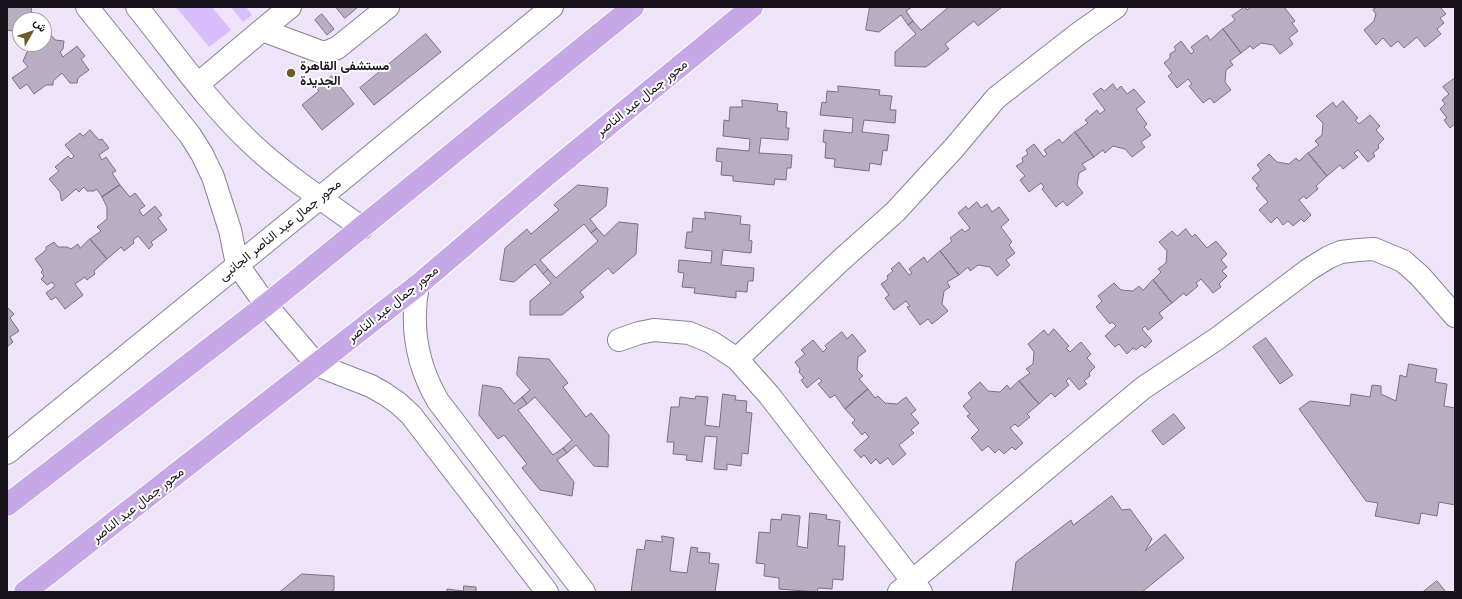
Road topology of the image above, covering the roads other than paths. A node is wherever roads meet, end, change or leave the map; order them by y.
1 (87, 7) edge
2 (137, 7) edge
3 (290, 7) edge
4 (388, 7) edge
5 (552, 7) edge
6 (633, 7) edge
7 (752, 7) edge
8 (1116, 7) edge
9 (262, 30) junction
10 (198, 84) junction
11 (321, 197) junction
12 (362, 228) junction
13 (237, 264) junction
14 (418, 285) junction
15 (266, 305) junction
16 (1455, 316) edge
17 (619, 340) dead end
18 (737, 359) junction
19 (317, 365) junction
20 (7, 453) edge
21 (7, 506) edge
22 (911, 588) edge
23 (25, 592) edge
24 (547, 592) edge
25 (584, 592) edge

1 - 13 street
2 - 10 street
3 - 9 street
4 - 9 street
5 - 11 street, محور جمال عبد الناصر الجانبى
6 - 12 main road
7 - 14 main road, محور جمال عبد الناصر
8 - 18 street
9 - 10 street
10 - 11 street
11 - 12 street
11 - 13 street, محور جمال عبد الناصر الجانبى
12 - 15 main road
13 - 15 street
13 - 20 street, محور جمال عبد الناصر الجانبى
14 - 19 main road, محور جمال عبد الناصر
14 - 25 street
15 - 19 street
15 - 21 main road
16 - 22 street
17 - 18 street
18 - 22 street
19 - 23 main road, محور جمال عبد الناصر
19 - 24 street

